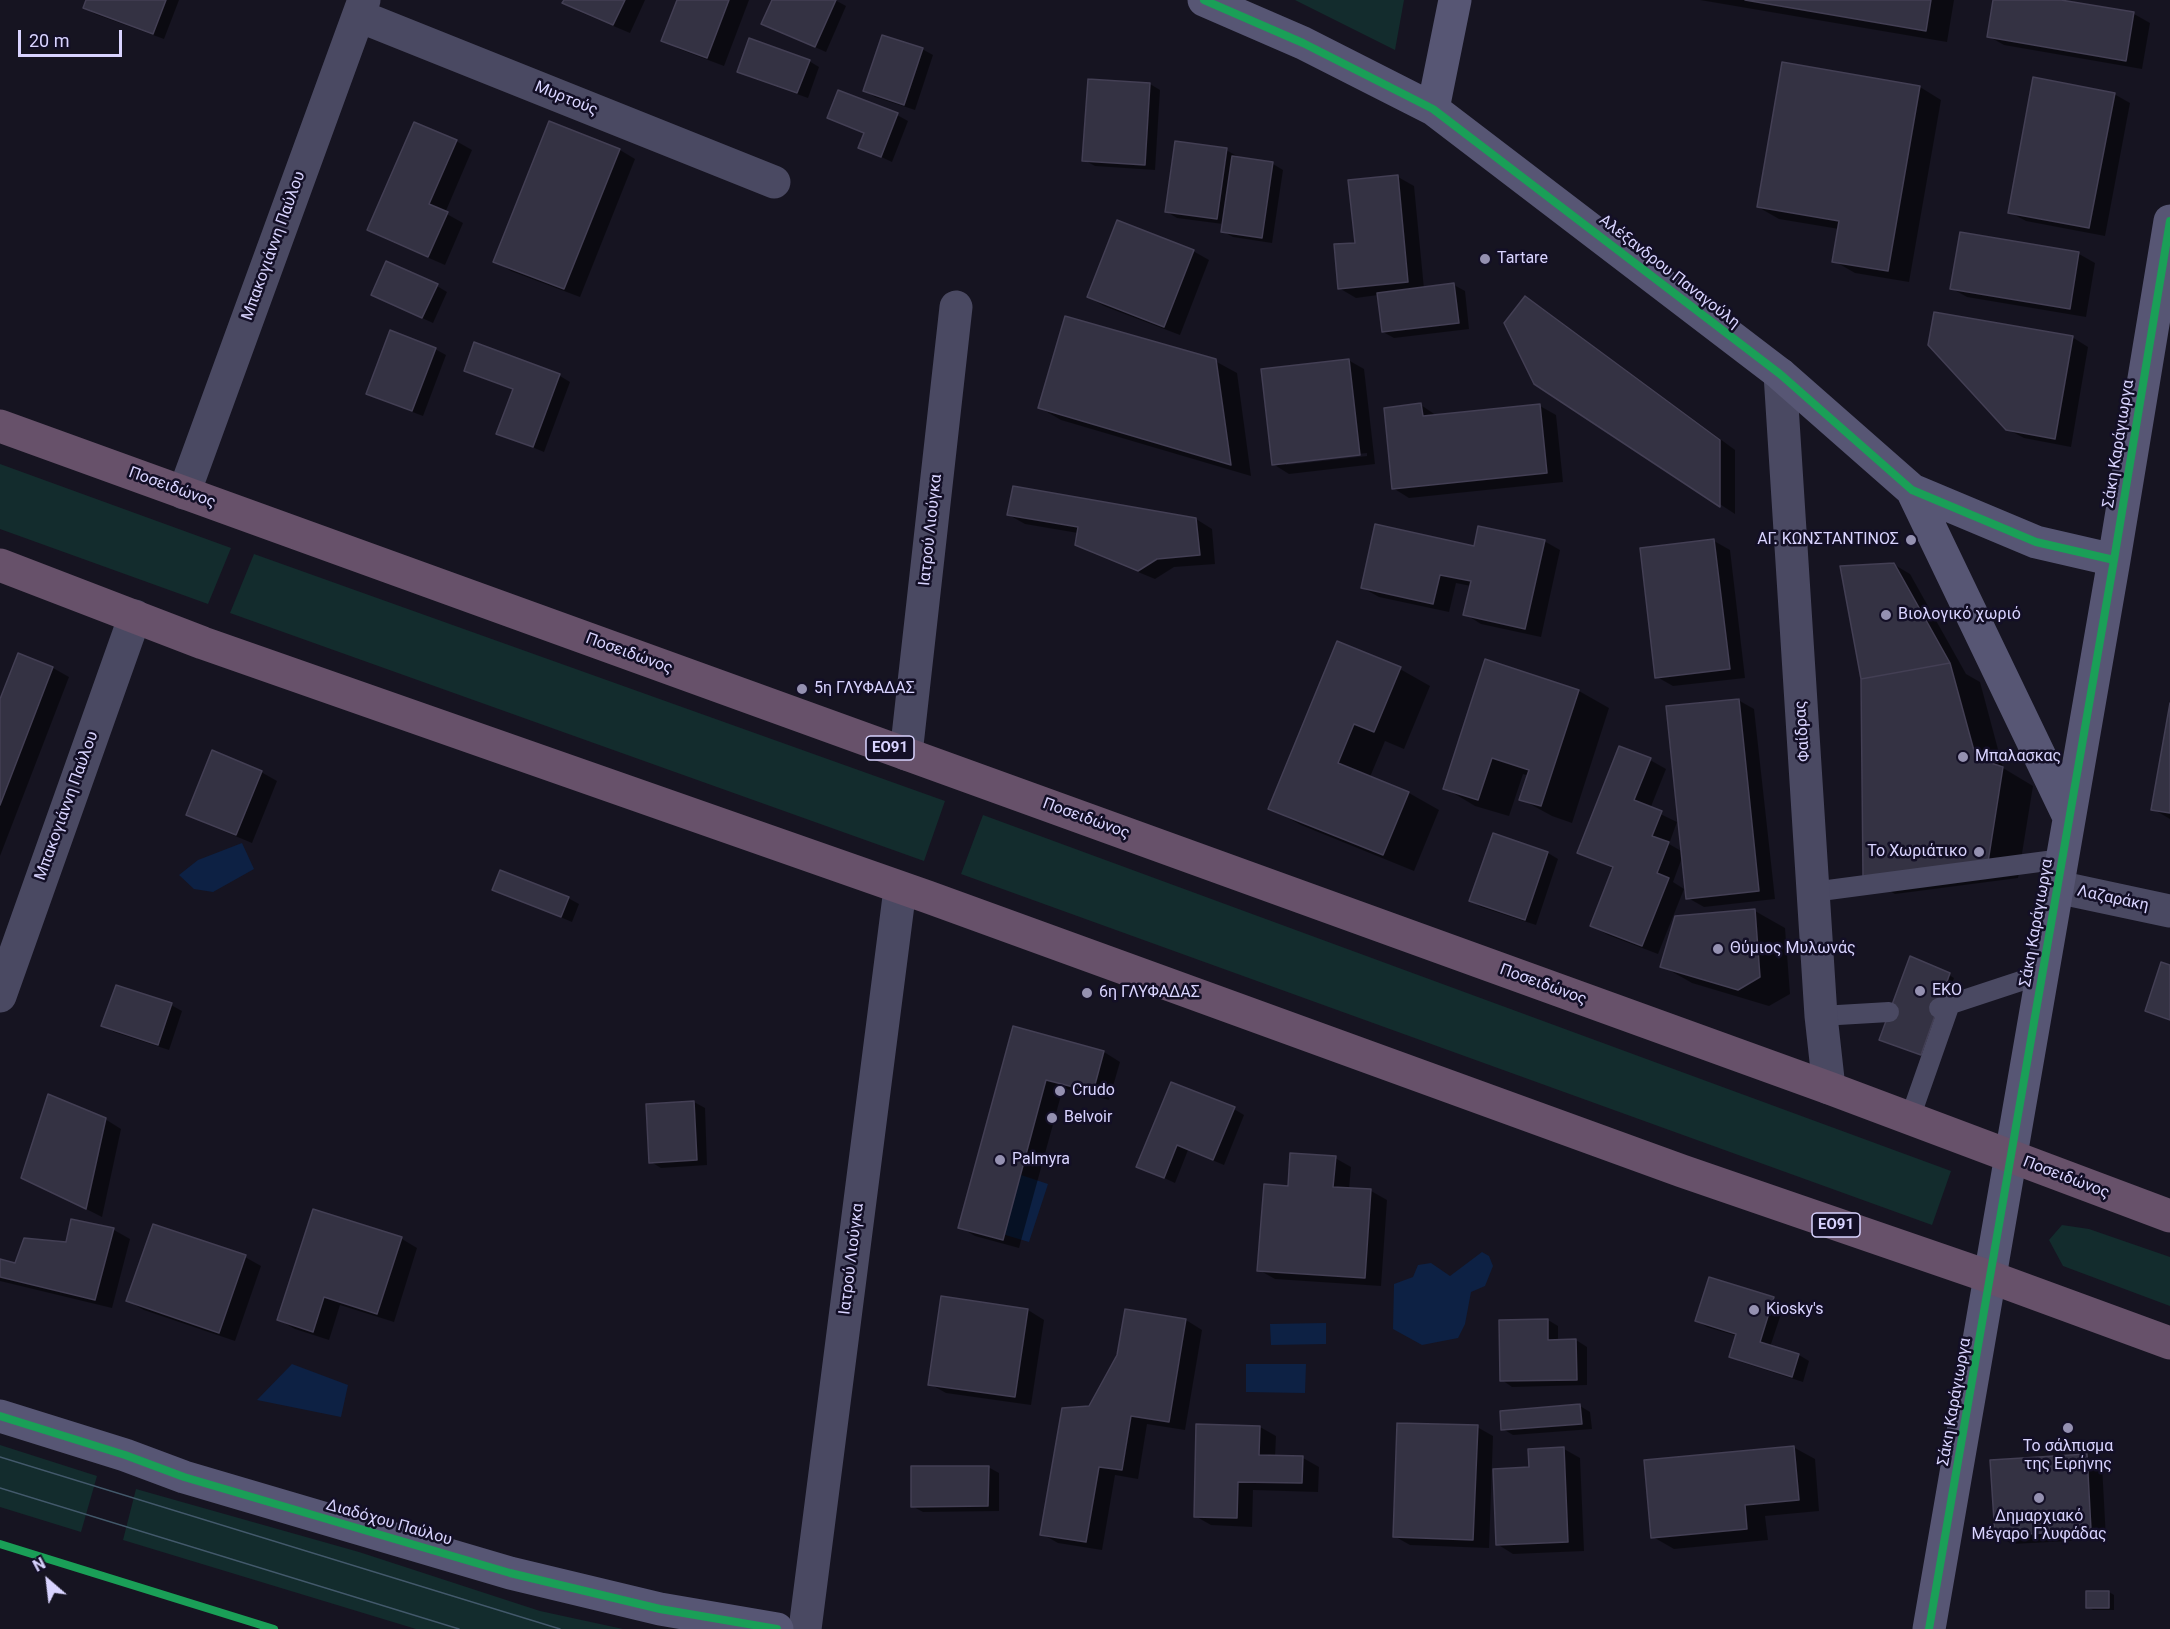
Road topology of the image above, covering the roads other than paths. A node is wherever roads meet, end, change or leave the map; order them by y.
1 (1204, 0) edge
2 (1455, 0) edge
3 (361, 8) edge
4 (1433, 109) junction
5 (774, 182) dead end
6 (2170, 221) edge
7 (956, 307) dead end
8 (1780, 374) junction
9 (0, 426) edge
10 (1912, 490) junction
11 (184, 493) junction
12 (2114, 560) junction
13 (0, 565) edge
14 (135, 616) junction
15 (906, 754) junction
16 (2069, 817) junction
17 (2059, 873) junction
18 (900, 889) junction
19 (1813, 892) junction
20 (2170, 911) edge
21 (2042, 974) junction
22 (0, 996) edge
23 (1889, 1012) dead end
24 (1821, 1016) junction
25 (1829, 1088) junction
26 (1910, 1118) junction
27 (2010, 1156) junction
28 (2170, 1216) edge
29 (1990, 1277) junction
30 (2170, 1342) edge
31 (0, 1416) edge
32 (777, 1629) edge
33 (805, 1629) edge
34 (1929, 1629) edge

1 - 4 street, Αλέξανδρου Παναγούλη
2 - 4 street
3 - 5 street, Μυρτούς
3 - 11 street, Μπακογιάννη Παύλου
4 - 8 street, Αλέξανδρου Παναγούλη
6 - 12 street, Σάκη Καράγιωργα
7 - 15 street, Ιατρού Λιούγκα
8 - 10 street, Αλέξανδρου Παναγούλη
8 - 19 street, Φαίδρας
9 - 11 highway, Ποσειδώνος / ΕΟ91
10 - 12 street, Αλέξανδρου Παναγούλη
10 - 16 street, Αλέξανδρου Παναγούλη
11 - 15 highway, Ποσειδώνος / ΕΟ91
12 - 16 street, Σάκη Καράγιωργα
13 - 14 highway, ΕΟ91
14 - 18 highway, ΕΟ91
14 - 22 street, Μπακογιάννη Παύλου
15 - 25 highway, Ποσειδώνος / ΕΟ91
16 - 17 street, Σάκη Καράγιωργα
17 - 19 lane
17 - 20 street, Λαζαράκη
17 - 21 street, Σάκη Καράγιωργα
18 - 29 highway, ΕΟ91
18 - 33 street, Ιατρού Λιούγκα
19 - 24 street, Φαίδρας
21 - 26 lane
21 - 27 street, Σάκη Καράγιωργα
23 - 24 lane
24 - 25 street, Φαίδρας
25 - 26 highway, Ποσειδώνος / ΕΟ91
26 - 27 highway, Ποσειδώνος / ΕΟ91
27 - 28 highway, Ποσειδώνος / ΕΟ91
27 - 29 street, Σάκη Καράγιωργα
29 - 30 highway, ΕΟ91
29 - 34 street, Σάκη Καράγιωργα
31 - 32 street, Διαδόχου Παύλου

